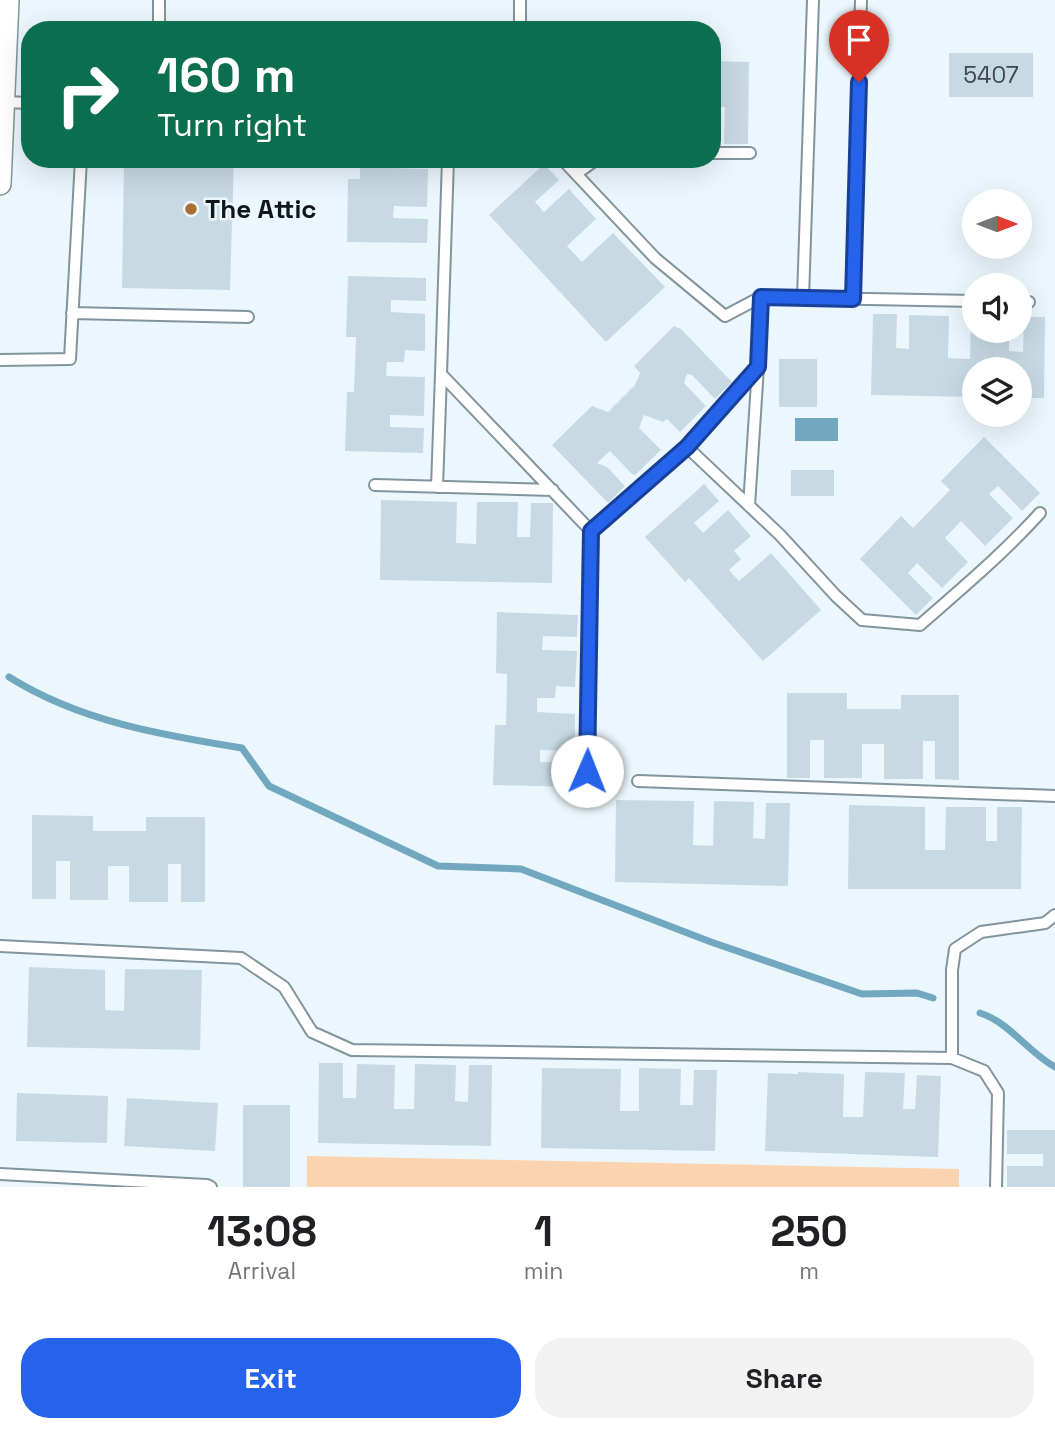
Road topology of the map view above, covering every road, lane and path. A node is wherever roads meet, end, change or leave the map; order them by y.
1 (8, 0) edge
2 (159, 0) edge
3 (520, 0) edge
4 (813, 0) edge
5 (860, 0) edge
6 (159, 21) edge
7 (520, 21) edge
8 (3, 102) junction
9 (21, 103) edge
10 (721, 153) edge
11 (750, 153) dead end
12 (80, 168) edge
13 (449, 168) edge
14 (570, 168) edge
15 (584, 168) edge
16 (576, 174) junction
17 (0, 184) edge
18 (761, 297) junction
19 (803, 298) junction
20 (853, 299) junction
21 (962, 302) edge
22 (72, 313) junction
23 (248, 317) dead end
24 (0, 360) edge
25 (758, 367) junction
26 (441, 374) junction
27 (687, 447) junction
28 (375, 485) dead end
29 (437, 487) junction
30 (553, 490) junction
31 (750, 506) junction
32 (1040, 513) dead end
33 (591, 531) junction
34 (587, 771) dead end
35 (638, 780) dead end
36 (1055, 796) edge
37 (1055, 915) edge
38 (0, 946) edge
39 (952, 1058) junction
40 (0, 1174) edge
41 (211, 1187) edge
42 (996, 1187) edge

1 - 8 street
2 - 6 lane
3 - 7 lane
4 - 19 lane
5 - 20 lane
8 - 9 lane
8 - 17 street
10 - 11 lane
12 - 22 lane
13 - 26 lane
14 - 16 lane
15 - 16 lane
16 - 18 lane
18 - 19 lane
18 - 25 lane
19 - 20 lane
20 - 21 lane
22 - 23 lane
22 - 24 lane
25 - 27 lane
25 - 31 lane
26 - 29 lane
26 - 30 lane
27 - 31 lane
27 - 33 lane
28 - 29 lane
29 - 30 lane
30 - 33 lane
31 - 32 lane
33 - 34 lane
35 - 36 lane
37 - 39 lane
38 - 39 lane
39 - 42 lane
40 - 41 lane

